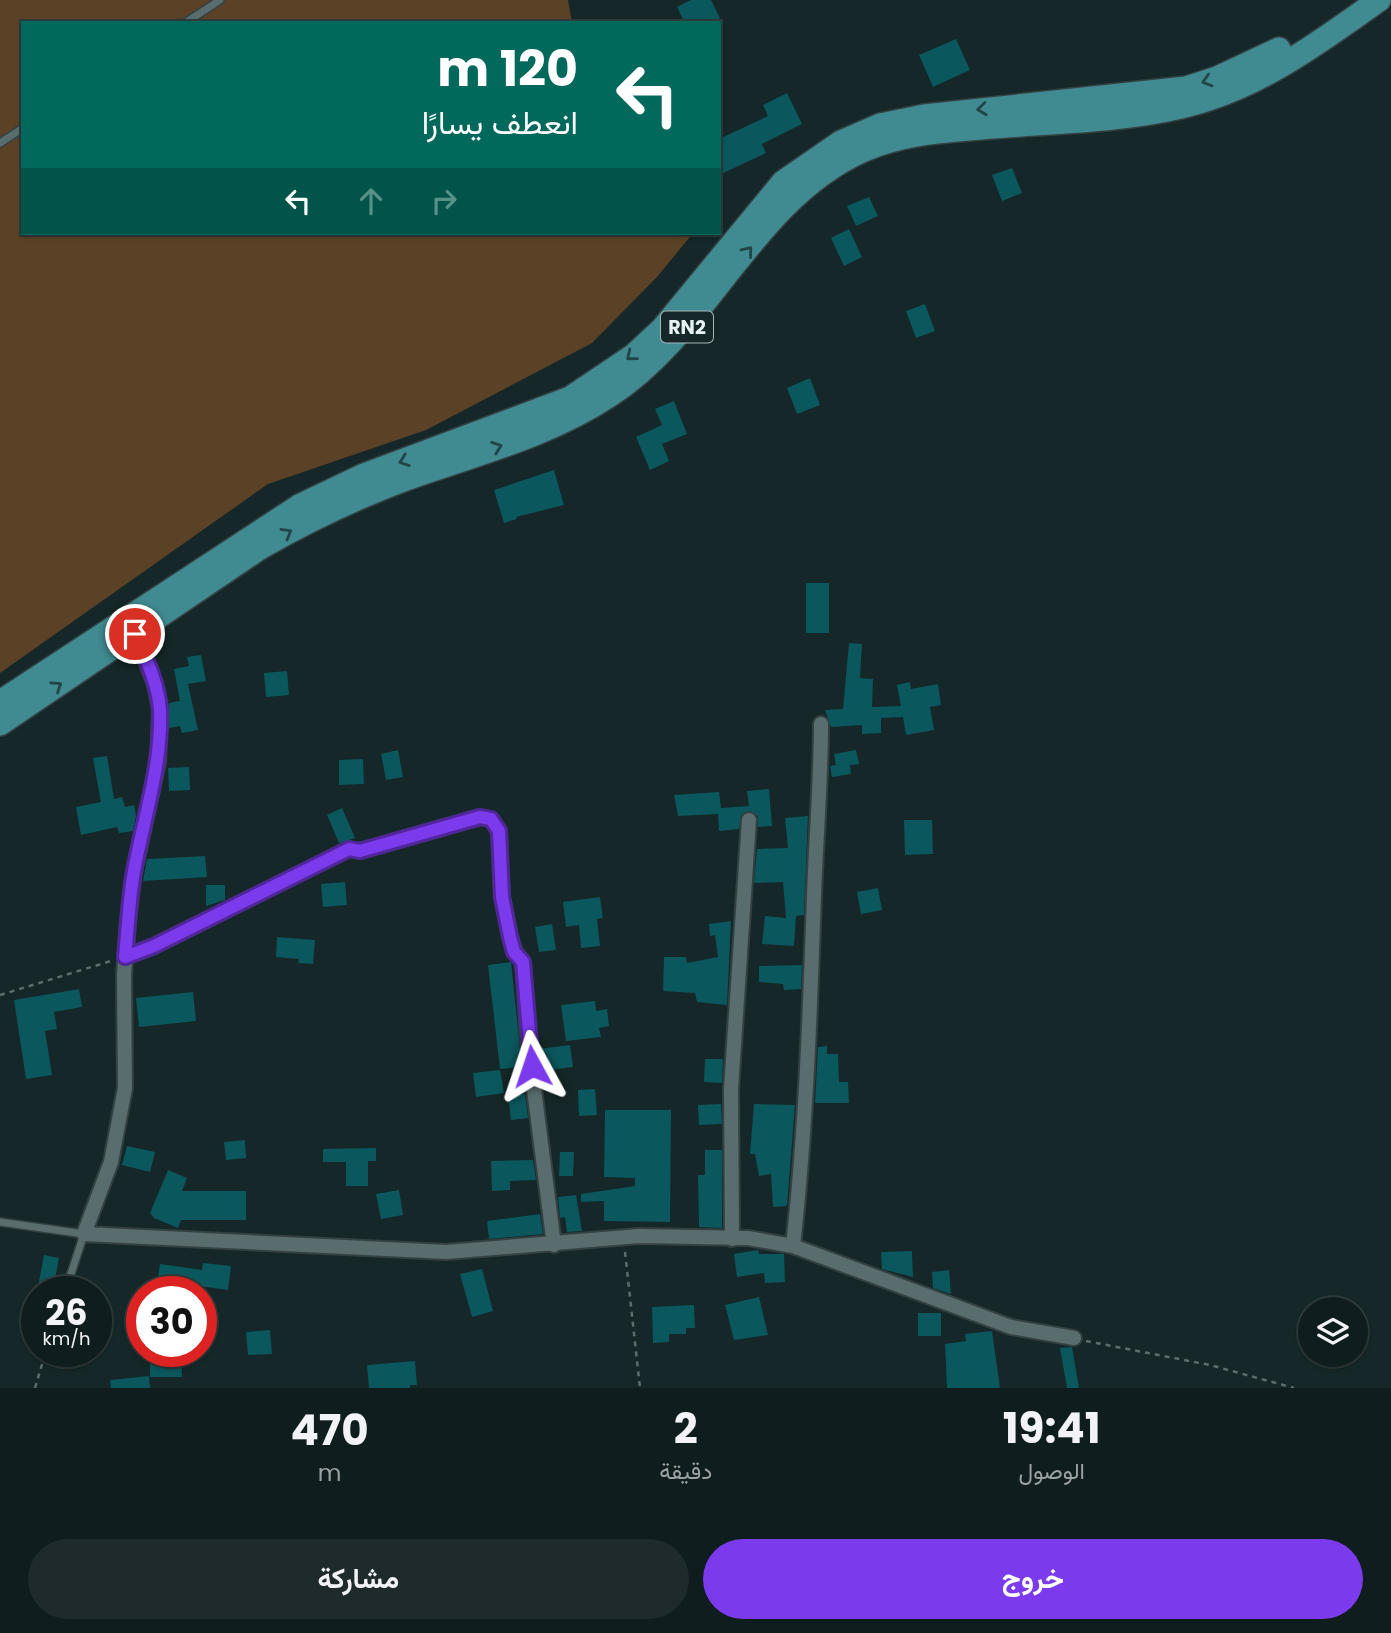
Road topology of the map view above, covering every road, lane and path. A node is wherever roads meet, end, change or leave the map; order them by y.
1 (220, 0) edge
2 (1351, 0) edge
3 (1379, 0) edge
4 (188, 21) edge
5 (21, 129) edge
6 (0, 143) edge
7 (135, 634) junction
8 (0, 702) edge
9 (0, 723) edge
10 (821, 724) dead end
11 (749, 820) dead end
12 (125, 957) junction
13 (0, 995) edge
14 (0, 1222) edge
15 (84, 1234) junction
16 (624, 1237) junction
17 (732, 1239) junction
18 (554, 1244) junction
19 (793, 1246) junction
20 (70, 1276) edge
21 (1074, 1338) joint
22 (41, 1367) edge
23 (35, 1388) edge
24 (640, 1388) edge
25 (1294, 1388) edge

1 - 4 lane
2 -> 8 highway, RN2
7 -> 3 highway, RN2
5 - 6 lane
9 -> 7 highway, RN2
7 - 12 street
10 - 19 street
11 - 17 street
12 - 13 path
12 - 15 street
12 - 18 street
14 - 15 lane
15 - 18 street
15 - 20 lane
16 - 17 street
16 - 18 street
16 - 24 path
17 - 19 street
19 - 21 street
21 - 25 path
22 - 23 path

